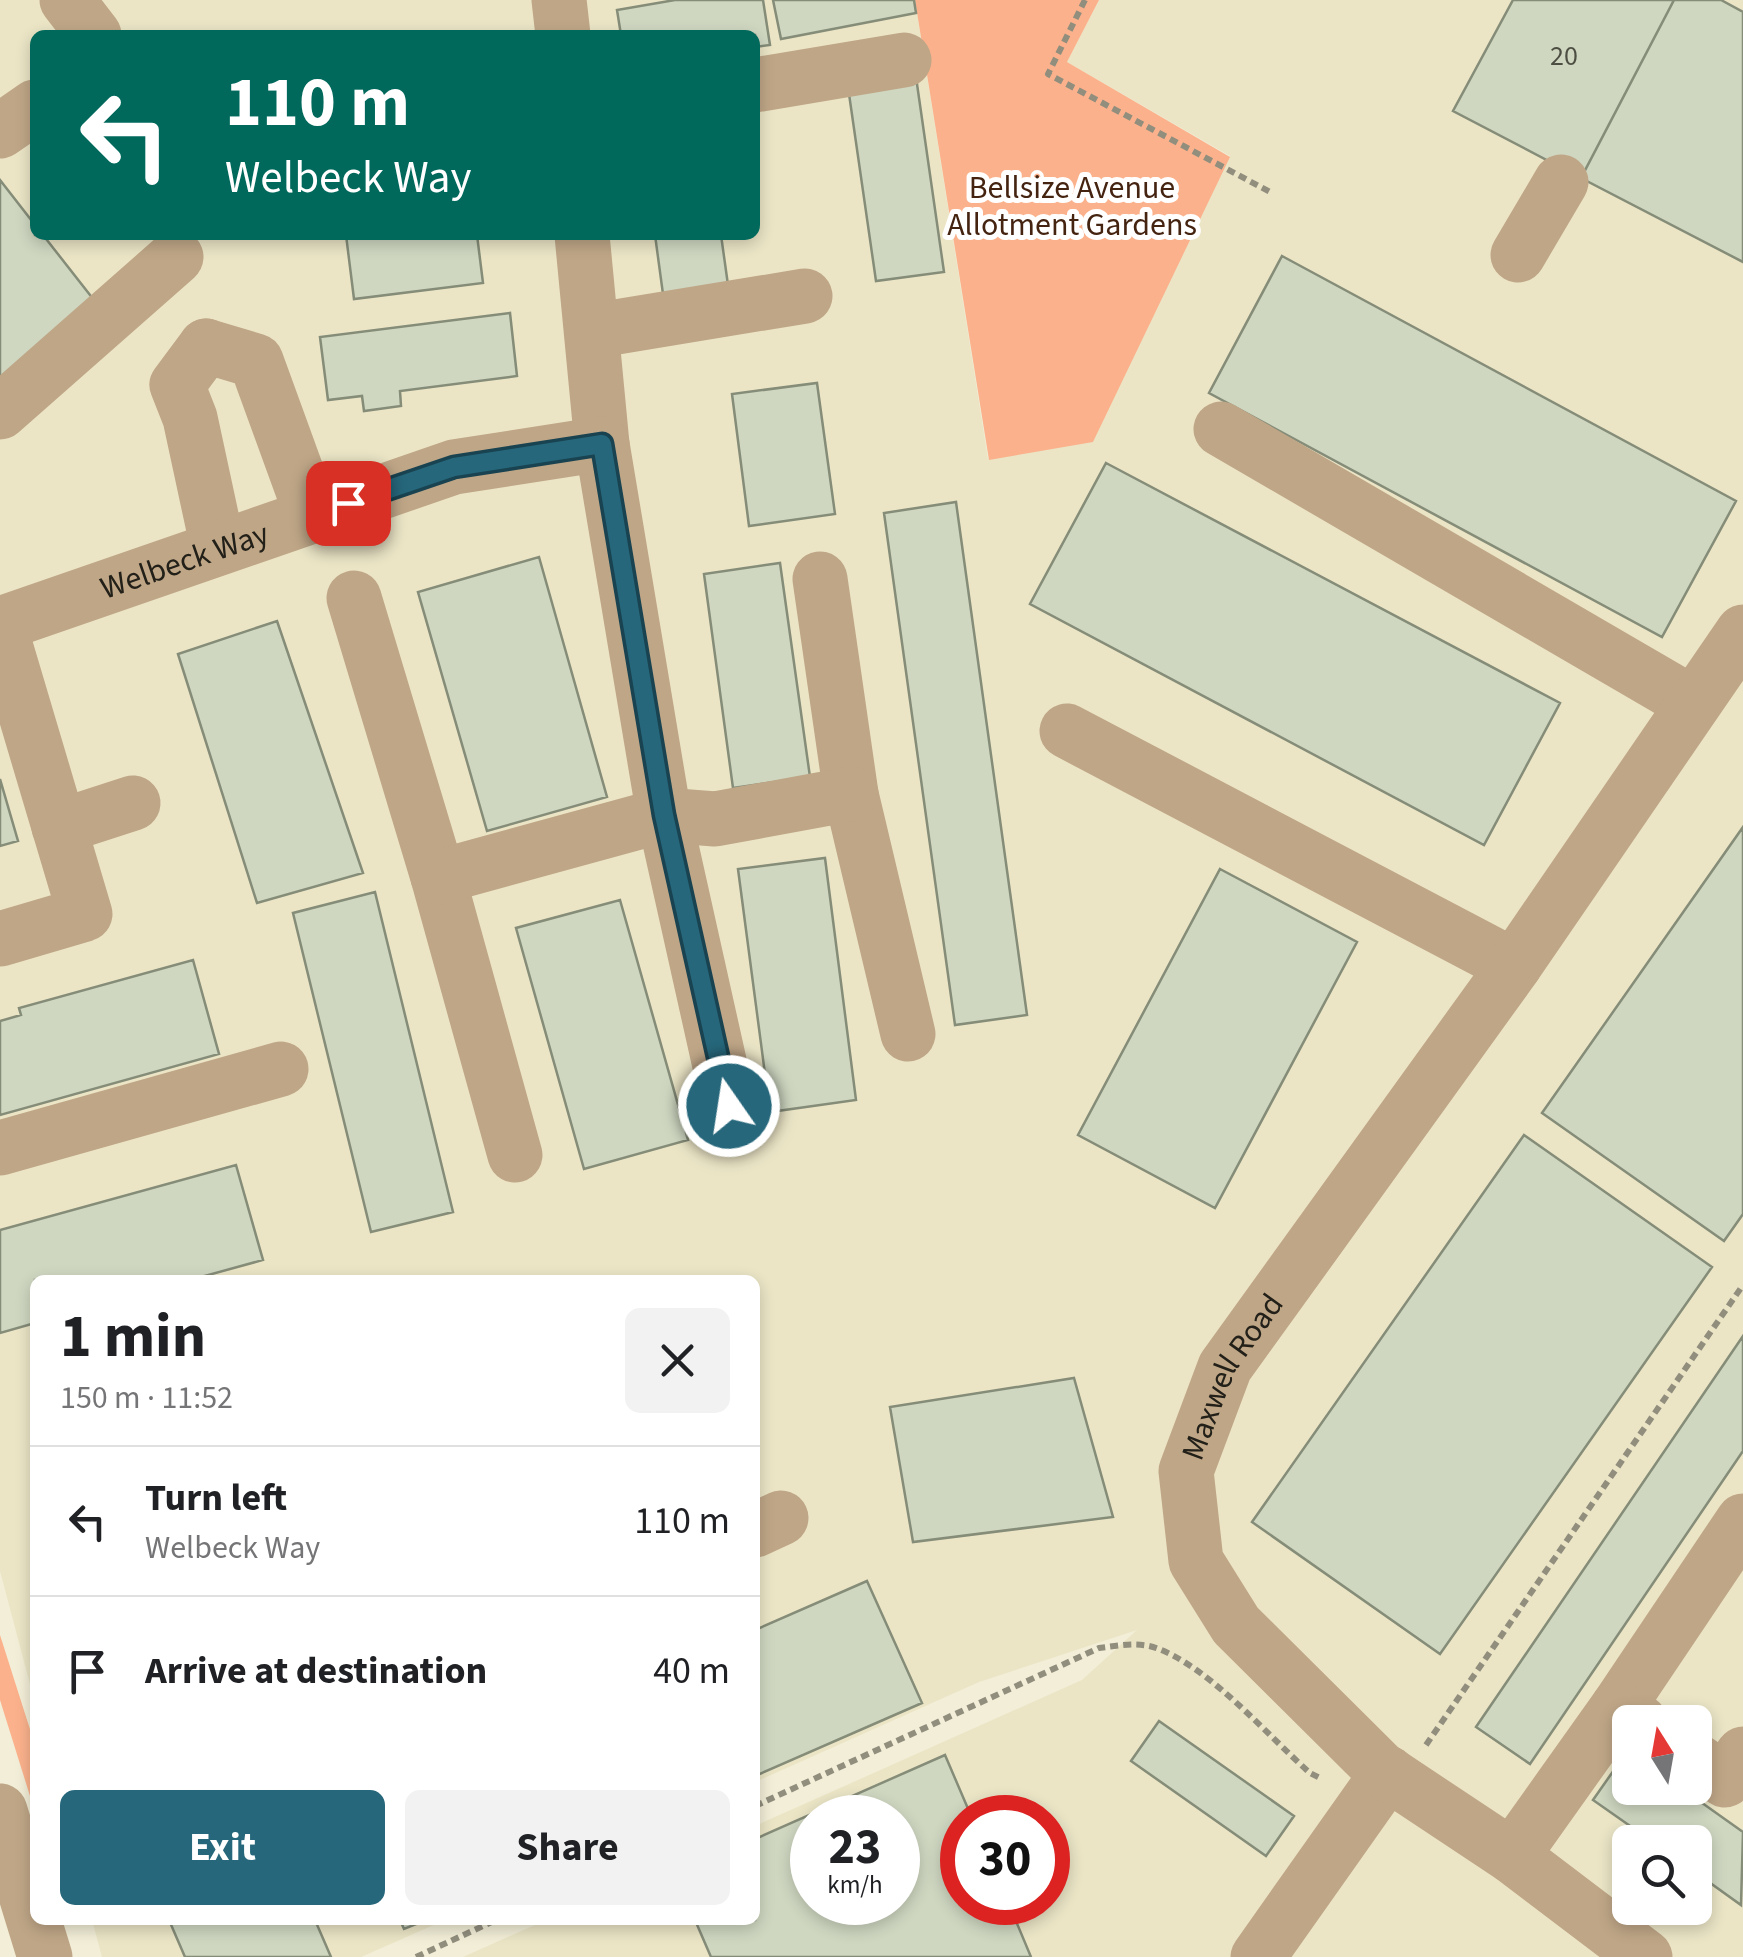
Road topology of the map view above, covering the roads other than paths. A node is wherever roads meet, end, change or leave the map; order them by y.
1 (67, 0) edge
2 (560, 0) edge
3 (90, 30) edge
4 (563, 30) edge
5 (904, 60) dead end
6 (760, 84) edge
7 (30, 110) edge
8 (0, 131) edge
9 (1560, 182) dead end
10 (583, 240) edge
11 (172, 246) edge
12 (1518, 256) dead end
13 (805, 296) dead end
14 (592, 330) junction
15 (206, 346) junction
16 (0, 412) edge
17 (1221, 429) dead end
18 (602, 444) junction
19 (312, 514) junction
20 (218, 548) junction
21 (820, 579) dead end
22 (354, 598) dead end
23 (0, 626) edge
24 (1743, 632) edge
25 (1692, 703) junction
26 (1067, 731) dead end
27 (851, 794) junction
28 (132, 804) dead end
29 (664, 815) junction
30 (59, 827) junction
31 (438, 876) junction
32 (0, 939) edge
33 (1514, 966) junction
34 (908, 1034) dead end
35 (281, 1068) dead end
36 (729, 1106) dead end
37 (0, 1148) edge
38 (515, 1155) dead end
39 (1743, 1521) edge
40 (1635, 1705) edge
41 (1612, 1735) edge
42 (1743, 1754) edge
43 (1406, 1760) junction
44 (1712, 1771) edge
45 (0, 1810) edge
46 (1512, 1856) junction
47 (30, 1895) edge
48 (38, 1925) edge
49 (1624, 1951) edge
50 (45, 1957) edge
51 (1258, 1957) edge

1 - 3 street
2 - 4 street
5 - 6 street
7 - 8 street
9 - 12 street
10 - 14 street
11 - 15 street
11 - 16 street
13 - 14 street
14 - 18 street
15 - 19 street
15 - 20 street
17 - 25 street
18 - 19 street, Welbeck Way
18 - 29 street
19 - 20 street, Welbeck Way
20 - 23 street, Welbeck Way
21 - 27 street
22 - 31 street
23 - 30 street
24 - 25 street, Maxwell Road
25 - 33 street, Maxwell Road
26 - 33 street
27 - 29 street
27 - 34 street
28 - 30 street
29 - 31 street
29 - 36 street
30 - 32 street
31 - 38 street
33 - 43 street, Maxwell Road
35 - 37 street
39 - 40 street
41 - 46 street
42 - 44 street
43 - 46 street, Maxwell Road
43 - 51 street
45 - 47 street
46 - 49 street, Maxwell Road
48 - 50 street

